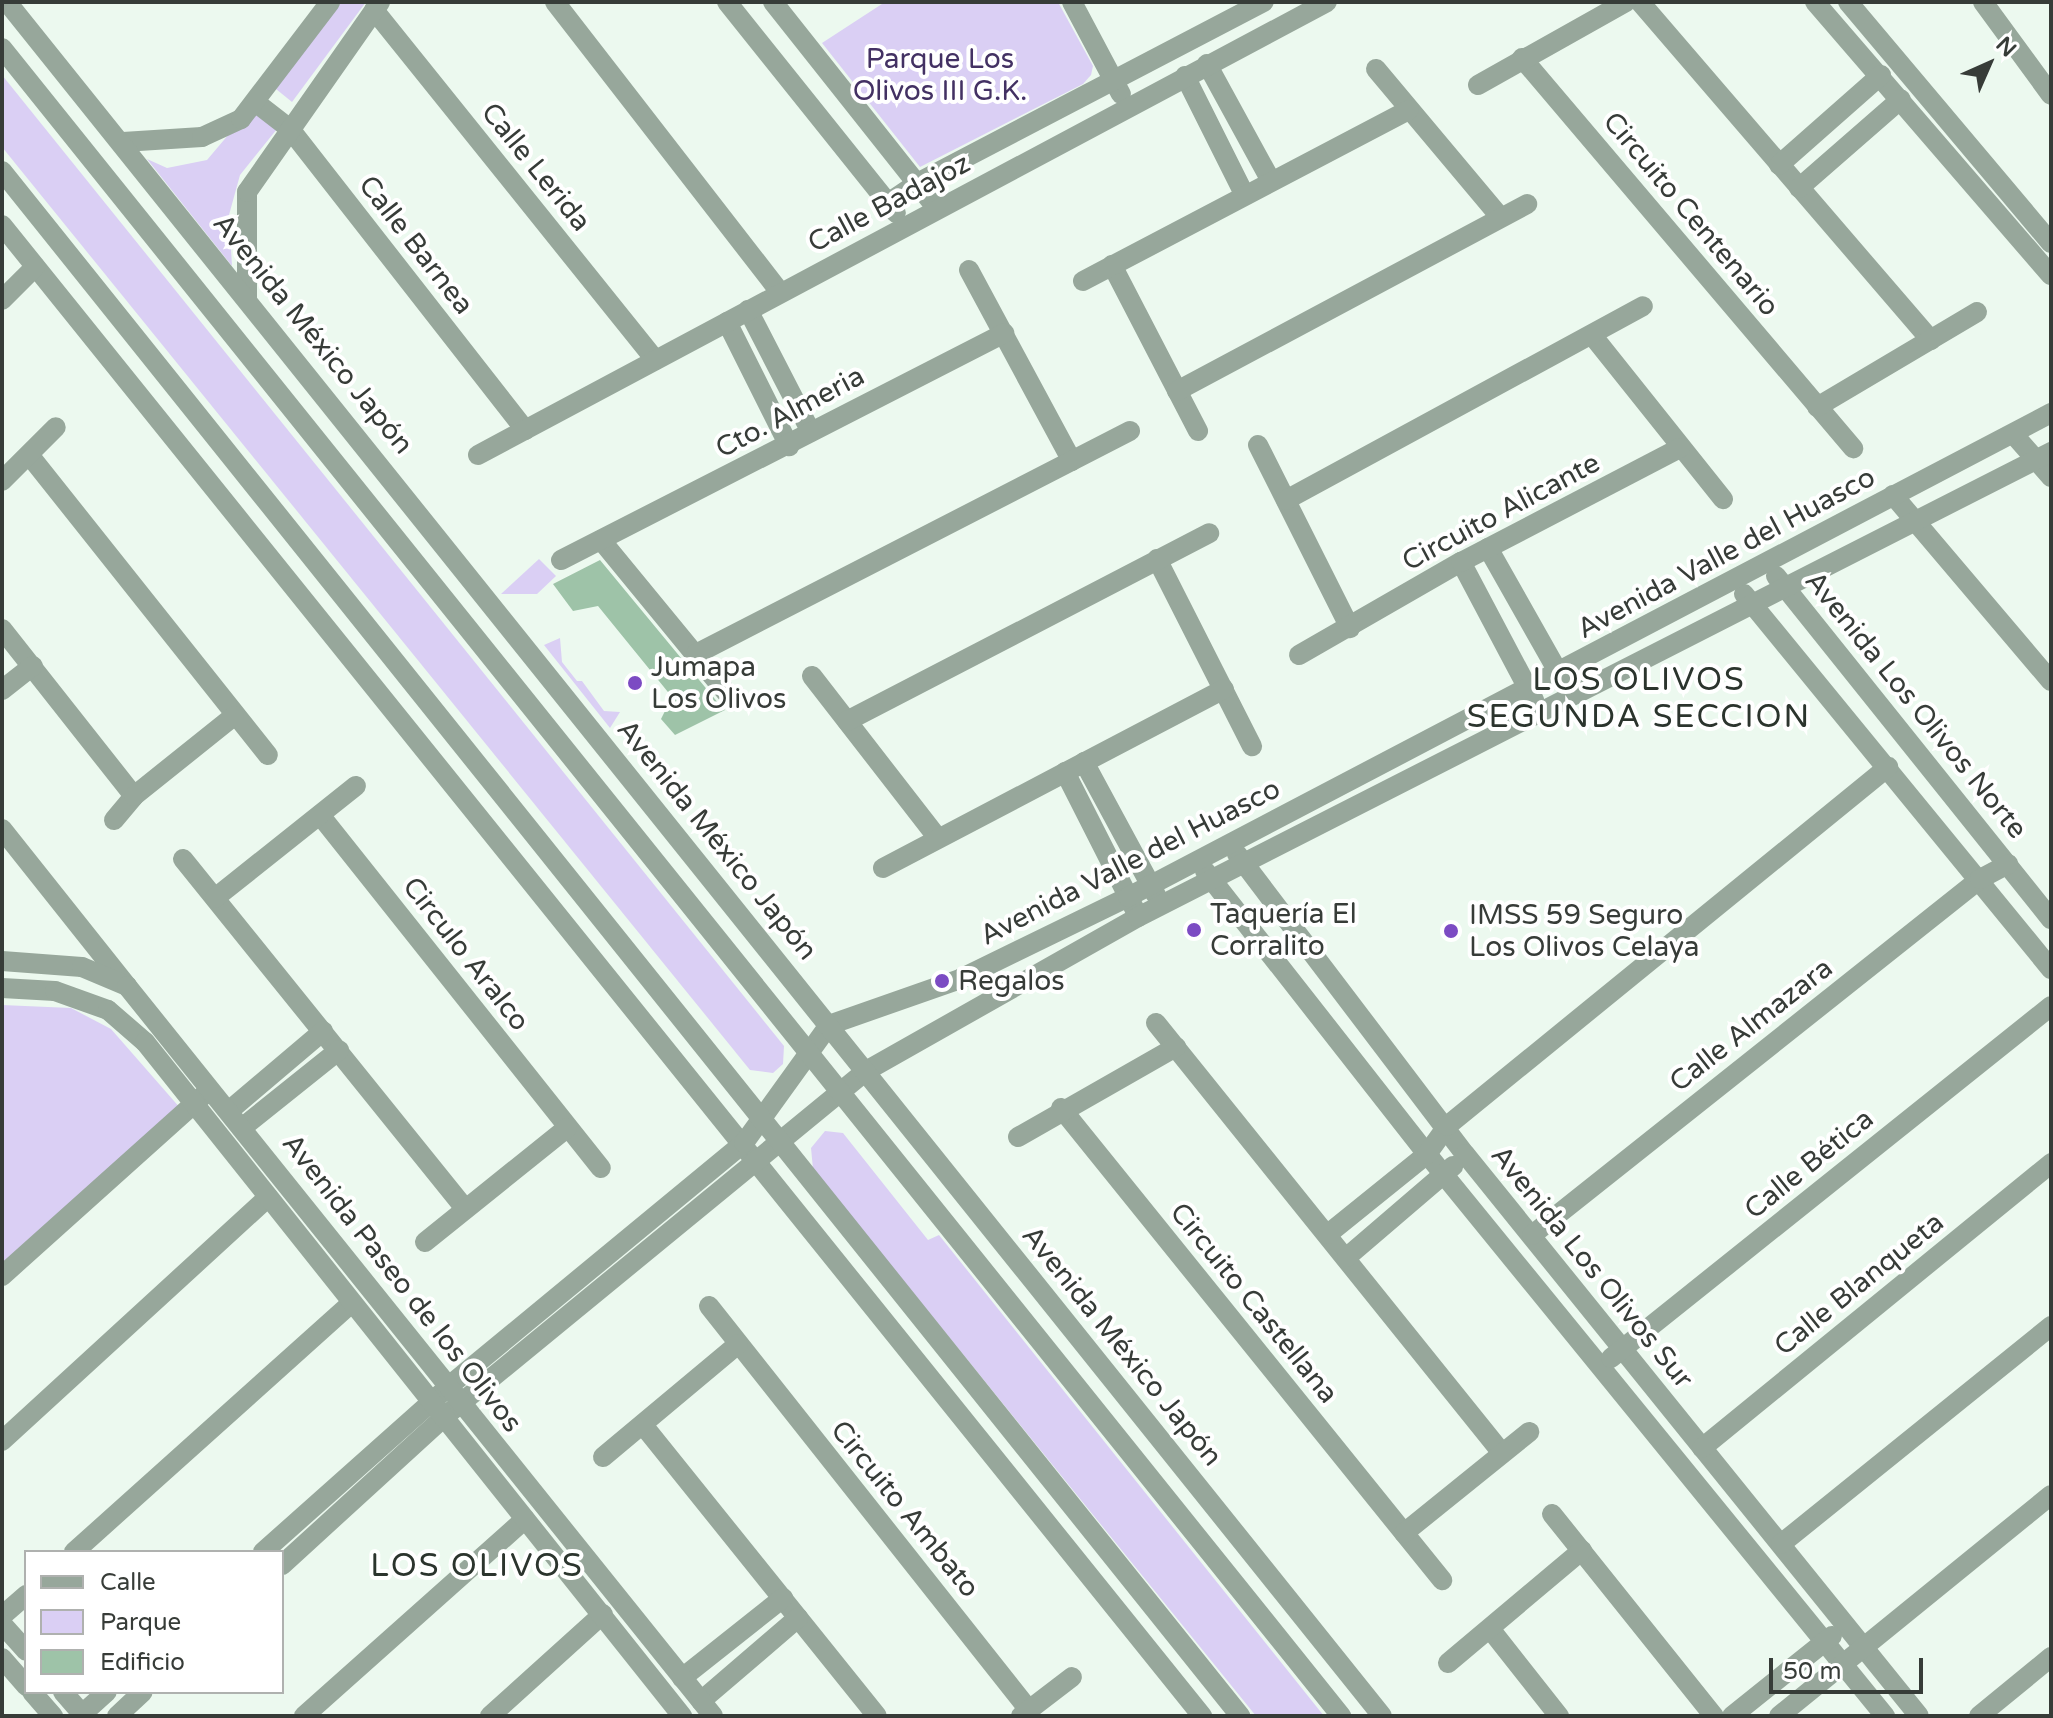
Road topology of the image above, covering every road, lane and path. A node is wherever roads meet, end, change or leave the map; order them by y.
1 (7, 2) edge
2 (330, 2) edge
3 (555, 2) edge
4 (727, 2) edge
5 (773, 2) edge
6 (1072, 2) edge
7 (1264, 2) edge
8 (1327, 2) edge
9 (1626, 2) edge
10 (1640, 2) edge
11 (1815, 2) edge
12 (1848, 2) edge
13 (1983, 2) edge
14 (377, 6) edge
15 (2, 48) edge
16 (1522, 58) junction
17 (1207, 64) junction
18 (1376, 69) dead end
19 (1881, 75) junction
20 (1185, 76) junction
21 (1114, 82) junction
22 (1478, 85) dead end
23 (2051, 95) edge
24 (1901, 99) junction
25 (255, 102) junction
26 (1127, 107) junction
27 (1409, 110) junction
28 (290, 129) junction
29 (123, 142) junction
30 (1779, 165) junction
31 (2, 171) edge
32 (1271, 181) junction
33 (919, 182) junction
34 (1799, 188) junction
35 (1244, 194) junction
36 (888, 203) junction
37 (1527, 204) dead end
38 (937, 209) junction
39 (1500, 217) junction
40 (2, 225) edge
41 (906, 225) junction
42 (2051, 243) edge
43 (1112, 265) junction
44 (35, 267) junction
45 (969, 270) dead end
46 (2051, 275) edge
47 (1083, 281) dead end
48 (781, 293) junction
49 (247, 298) junction
50 (2, 300) edge
51 (1643, 306) dead end
52 (748, 310) junction
53 (1977, 312) dead end
54 (727, 322) junction
55 (1004, 333) junction
56 (1592, 335) junction
57 (1931, 340) junction
58 (655, 360) junction
59 (1177, 391) junction
60 (1817, 407) junction
61 (2051, 413) edge
62 (56, 427) dead end
63 (525, 430) junction
64 (1130, 431) dead end
65 (1198, 431) dead end
66 (811, 432) junction
67 (2015, 436) junction
68 (1258, 445) dead end
69 (789, 446) junction
70 (1680, 448) junction
71 (1853, 448) dead end
72 (478, 455) dead end
73 (30, 456) junction
74 (2044, 456) edge
75 (1072, 461) junction
76 (2051, 477) edge
77 (2, 481) edge
78 (1893, 495) junction
79 (1723, 499) dead end
80 (1286, 500) junction
81 (1912, 520) junction
82 (431, 528) junction
83 (1209, 533) dead end
84 (601, 540) junction
85 (405, 548) junction
86 (1488, 548) junction
87 (1157, 559) junction
88 (561, 560) dead end
89 (1461, 562) junction
90 (1767, 564) junction
91 (1734, 581) junction
92 (1783, 586) junction
93 (1751, 602) junction
94 (1350, 628) junction
95 (5, 641) edge
96 (696, 654) junction
97 (1299, 655) dead end
98 (33, 666) junction
99 (1559, 675) junction
100 (812, 676) dead end
101 (2051, 681) edge
102 (1527, 688) junction
103 (1224, 689) junction
104 (2, 690) edge
105 (1570, 693) junction
106 (729, 696) dead end
107 (1539, 709) junction
108 (234, 716) junction
109 (847, 721) junction
110 (1252, 746) dead end
111 (268, 755) dead end
112 (1084, 762) junction
113 (1888, 767) junction
114 (1065, 772) junction
115 (634, 781) junction
116 (356, 786) dead end
117 (134, 796) junction
118 (608, 802) junction
119 (320, 815) junction
120 (114, 820) dead end
121 (2, 829) edge
122 (937, 837) junction
123 (1232, 844) junction
124 (183, 859) dead end
125 (1200, 860) junction
126 (2008, 864) junction
127 (1244, 865) junction
128 (883, 868) dead end
129 (1980, 879) junction
130 (1210, 880) junction
131 (1152, 885) junction
132 (1128, 897) junction
133 (215, 898) junction
134 (1161, 906) junction
135 (1138, 917) junction
136 (2051, 919) edge
137 (2, 961) edge
138 (2051, 969) edge
139 (127, 986) junction
140 (2, 988) edge
141 (2051, 1006) edge
142 (1156, 1023) dead end
143 (829, 1025) junction
144 (323, 1031) junction
145 (1176, 1047) junction
146 (339, 1050) junction
147 (807, 1052) junction
148 (866, 1071) junction
149 (212, 1087) junction
150 (838, 1090) junction
151 (194, 1104) junction
152 (1061, 1108) junction
153 (230, 1110) junction
154 (760, 1120) junction
155 (1447, 1126) junction
156 (243, 1127) junction
157 (567, 1128) junction
158 (1018, 1137) dead end
159 (779, 1144) junction
160 (750, 1150) junction
161 (1427, 1154) junction
162 (1465, 1154) junction
163 (2051, 1163) edge
164 (601, 1168) dead end
165 (1444, 1175) junction
166 (268, 1197) junction
167 (465, 1209) junction
168 (1328, 1234) junction
169 (1532, 1235) junction
170 (425, 1242) dead end
171 (1347, 1257) junction
172 (2, 1276) edge
173 (352, 1303) junction
174 (709, 1306) dead end
175 (2051, 1326) edge
176 (738, 1344) junction
177 (1621, 1350) junction
178 (1601, 1365) junction
179 (455, 1395) junction
180 (438, 1409) junction
181 (643, 1425) junction
182 (1529, 1432) dead end
183 (2, 1441) edge
184 (1702, 1448) junction
185 (1501, 1452) junction
186 (603, 1457) dead end
187 (2051, 1495) edge
188 (1552, 1514) dead end
189 (525, 1519) junction
190 (1404, 1533) junction
191 (1781, 1544) junction
192 (76, 1550) edge
193 (265, 1550) edge
194 (1582, 1550) junction
195 (284, 1563) edge
196 (1442, 1580) dead end
197 (24, 1597) edge
198 (783, 1598) junction
199 (603, 1614) junction
200 (2, 1616) edge
201 (798, 1618) junction
202 (2, 1624) edge
203 (1845, 1626) junction
204 (1491, 1630) junction
205 (1824, 1643) junction
206 (1862, 1647) junction
207 (24, 1649) edge
208 (2051, 1657) edge
209 (2, 1658) edge
210 (1448, 1663) dead end
211 (1841, 1663) junction
212 (1072, 1677) dead end
213 (682, 1678) junction
214 (24, 1684) edge
215 (34, 1694) edge
216 (65, 1694) edge
217 (105, 1694) edge
218 (141, 1694) edge
219 (707, 1708) edge
220 (1025, 1713) edge
221 (82, 1715) edge
222 (53, 1716) edge
223 (117, 1716) edge
224 (304, 1716) edge
225 (490, 1716) edge
226 (682, 1716) edge
227 (877, 1716) edge
228 (1202, 1716) edge
229 (1240, 1716) edge
230 (1341, 1716) edge
231 (1382, 1716) edge
232 (1559, 1716) edge
233 (1714, 1716) edge
234 (1732, 1716) edge
235 (1779, 1716) edge
236 (1885, 1716) edge
237 (1919, 1716) edge
238 (1979, 1716) edge

1 - 29 street, Avenida México Japón
2 - 25 street
3 - 48 street
4 - 36 street
5 - 33 street
6 - 21 street
7 - 21 street, Calle Badajoz
8 - 17 street, Calle Badajoz
9 - 16 street
10 - 30 street
11 - 19 street
12 - 42 street
13 - 23 street
14 - 28 street
14 - 58 street, Calle Lerida
15 - 85 street
16 - 22 street
16 - 60 street, Circuito Centenario
17 - 20 street, Calle Badajoz
17 - 32 street
18 - 27 street
19 - 24 street
19 - 30 street
20 - 26 street, Calle Badajoz
20 - 35 street
21 - 26 street
21 - 33 street, Calle Badajoz
24 - 34 street
24 - 46 street
25 - 28 street, Calle Barnea
25 - 29 street
26 - 38 street, Calle Badajoz
27 - 32 street
27 - 39 street
28 - 49 street
28 - 63 street, Calle Barnea
29 - 49 street, Avenida México Japón
30 - 34 street
31 - 154 street
32 - 35 street
33 - 36 street, Calle Badajoz
33 - 38 street
34 - 57 street
35 - 43 street
36 - 41 street
37 - 39 street
38 - 41 street, Calle Badajoz
39 - 59 street
40 - 44 street
41 - 48 street, Calle Badajoz
43 - 47 street
43 - 59 street
44 - 50 street
44 - 160 street
45 - 55 street
48 - 52 street, Calle Badajoz
49 - 82 street, Avenida México Japón
51 - 56 street
52 - 54 street, Calle Badajoz
52 - 66 street
53 - 57 street
54 - 58 street, Calle Badajoz
54 - 69 street
55 - 66 street, Cto. Almeria
55 - 75 street
56 - 70 street
56 - 80 street
57 - 60 street
58 - 63 street, Calle Badajoz
59 - 65 street
60 - 71 street, Circuito Centenario
61 - 67 street, Avenida Valle del Huasco
62 - 73 street
63 - 72 street, Calle Badajoz
64 - 75 street
66 - 69 street, Cto. Almeria
67 - 74 street
67 - 78 street, Avenida Valle del Huasco
68 - 80 street
69 - 84 street, Cto. Almeria
70 - 79 street
70 - 86 street, Circuito Alicante
73 - 77 street
73 - 108 street
74 - 76 street
74 - 81 street, Avenida Valle del Huasco
75 - 96 street
78 - 81 street
78 - 90 street, Avenida Valle del Huasco
80 - 94 street
81 - 92 street, Avenida Valle del Huasco
81 - 101 street
82 - 85 street
82 - 115 street, Avenida México Japón
83 - 87 street
84 - 88 street, Cto. Almeria
84 - 96 street
85 - 118 street
86 - 89 street, Circuito Alicante
86 - 99 street
87 - 103 street
87 - 109 street
89 - 94 street, Circuito Alicante
89 - 102 street
90 - 91 street, Avenida Valle del Huasco
90 - 92 street, Avenida Los Olivos Norte
91 - 93 street
91 - 99 street, Avenida Valle del Huasco
92 - 93 street, Avenida Valle del Huasco
92 - 126 street, Avenida Los Olivos Norte
93 - 105 street, Avenida Valle del Huasco
93 - 113 street
94 - 97 street, Circuito Alicante
95 - 98 street
96 - 106 street
98 - 104 street
98 - 117 street
99 - 102 street, Avenida Valle del Huasco
99 - 105 street
100 - 109 street
102 - 107 street
102 - 123 street, Avenida Valle del Huasco
103 - 110 street
103 - 112 street
105 - 107 street, Avenida Valle del Huasco
107 - 127 street, Avenida Valle del Huasco
108 - 111 street
108 - 117 street
109 - 122 street
112 - 114 street
112 - 131 street
113 - 129 street
113 - 155 street
114 - 122 street
114 - 132 street
115 - 118 street
115 - 143 street, Avenida México Japón
116 - 119 street
117 - 120 street
118 - 147 street
119 - 133 street
119 - 157 street, Circulo Aralco
121 - 139 street
122 - 128 street
123 - 125 street, Avenida Valle del Huasco
123 - 127 street, Avenida Los Olivos Sur
124 - 133 street
125 - 130 street, Avenida Los Olivos Sur
125 - 131 street, Avenida Valle del Huasco
126 - 129 street, Calle Almazara
126 - 136 street, Avenida Los Olivos Norte
127 - 130 street, Avenida Valle del Huasco
127 - 155 street, Avenida Los Olivos Sur
129 - 138 street
129 - 169 street, Calle Almazara
130 - 134 street, Avenida Valle del Huasco
130 - 161 street, Avenida Los Olivos Sur
131 - 132 street, Avenida Valle del Huasco
131 - 134 street
132 - 135 street
132 - 143 street, Avenida Valle del Huasco
133 - 144 street
134 - 135 street, Avenida Valle del Huasco
135 - 148 street, Avenida Valle del Huasco
137 - 139 street, Avenida Paseo de los Olivos
139 - 149 street, Avenida Paseo de los Olivos
140 - 151 street, Avenida Paseo de los Olivos
141 - 177 street, Calle Bética
142 - 145 street
143 - 147 street, Avenida Valle del Huasco
143 - 148 street, Avenida México Japón
144 - 146 street
144 - 153 street
145 - 152 street
145 - 168 street
146 - 156 street
146 - 167 street
147 - 150 street
147 - 154 street, Avenida Valle del Huasco
148 - 150 street, Avenida Valle del Huasco
148 - 231 street, Avenida México Japón
149 - 151 street
149 - 153 street, Avenida Paseo de los Olivos
150 - 159 street, Avenida Valle del Huasco
150 - 230 street
151 - 166 street, Avenida Paseo de los Olivos
151 - 172 street
152 - 158 street
152 - 190 street, Circuito Castellana
153 - 156 street, Avenida Paseo de los Olivos
154 - 159 street
154 - 160 street, Avenida Valle del Huasco
155 - 161 street
155 - 162 street, Avenida Los Olivos Sur
156 - 179 street, Avenida Paseo de los Olivos
157 - 164 street, Circulo Aralco
157 - 167 street
159 - 160 street, Avenida Valle del Huasco
159 - 229 street
160 - 179 street, Avenida Valle del Huasco
160 - 228 street
161 - 165 street, Avenida Los Olivos Sur
161 - 168 street
162 - 165 street
162 - 169 street, Avenida Los Olivos Sur
163 - 184 street, Calle Blanqueta
165 - 171 street
165 - 178 street, Avenida Los Olivos Sur
166 - 173 street, Avenida Paseo de los Olivos
166 - 183 street
167 - 170 street
168 - 171 street
169 - 177 street, Avenida Los Olivos Sur
171 - 185 street
173 - 180 street, Avenida Paseo de los Olivos
173 - 192 street
174 - 176 street, Circuito Ambato
175 - 191 street
176 - 181 street
176 - 220 street, Circuito Ambato
177 - 178 street, Calle Bética
177 - 184 street, Avenida Los Olivos Sur
178 - 205 street, Avenida Los Olivos Sur
179 - 180 street, Avenida Valle del Huasco
179 - 213 street, Avenida Paseo de los Olivos
180 - 189 street, Avenida Paseo de los Olivos
180 - 193 street, Avenida Valle del Huasco
180 - 195 street, Avenida Valle del Huasco
181 - 186 street
181 - 198 street
182 - 185 street
184 - 191 street, Avenida Los Olivos Sur
185 - 190 street
187 - 206 street
188 - 194 street
189 - 199 street, Avenida Paseo de los Olivos
189 - 224 street
190 - 196 street, Circuito Castellana
191 - 203 street, Avenida Los Olivos Sur
194 - 204 street
194 - 233 street
197 - 200 street
198 - 201 street
198 - 213 street
199 - 225 street
199 - 226 street, Avenida Paseo de los Olivos
201 - 219 street
201 - 227 street
202 - 207 street
203 - 205 street
203 - 206 street, Avenida Los Olivos Sur
204 - 210 street
204 - 232 street
205 - 211 street, Avenida Los Olivos Sur
205 - 234 street
206 - 211 street
206 - 237 street, Avenida Los Olivos Sur
208 - 238 street
209 - 214 street
211 - 235 street
211 - 236 street, Avenida Los Olivos Sur
212 - 220 street, Circuito Ambato
213 - 219 street, Avenida Paseo de los Olivos
215 - 222 street
216 - 221 street
217 - 221 street
218 - 223 street

